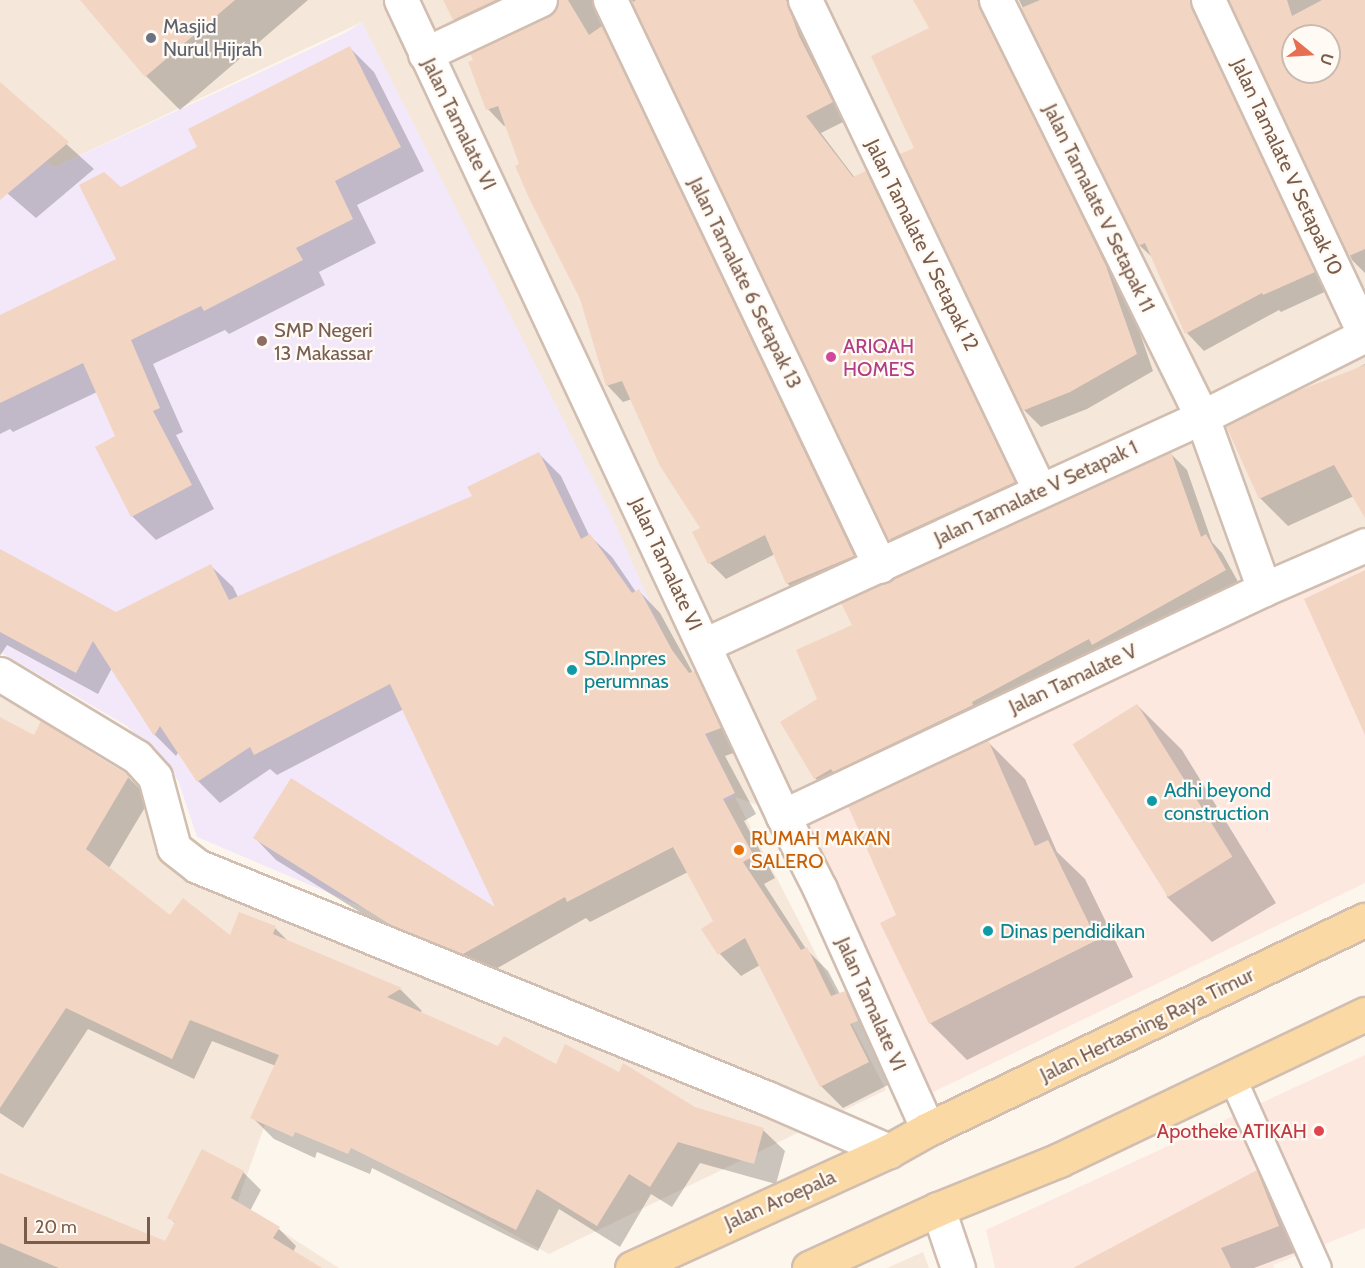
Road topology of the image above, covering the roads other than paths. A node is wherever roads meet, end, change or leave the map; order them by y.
1 (401, 0) edge
2 (540, 0) edge
3 (610, 0) edge
4 (805, 0) edge
5 (996, 0) edge
6 (1208, 0) edge
7 (425, 54) junction
8 (1365, 335) edge
9 (1202, 417) junction
10 (1039, 489) junction
11 (1365, 545) edge
12 (880, 566) junction
13 (1264, 589) junction
14 (704, 645) junction
15 (0, 674) edge
16 (783, 816) junction
17 (1365, 920) edge
18 (1363, 1022) edge
19 (1232, 1077) junction
20 (928, 1130) junction
21 (889, 1151) junction
22 (938, 1209) junction
23 (632, 1268) edge
24 (809, 1268) edge
25 (958, 1268) edge
26 (1318, 1268) edge

1 - 7 street, Jalan Tamalate VI
2 - 7 street
3 - 12 street, Jalan Tamalate 6 Setapak 13
4 - 10 street, Jalan Tamalate V Setapak 12
5 - 9 street, Jalan Tamalate V Setapak 11
6 - 8 street, Jalan Tamalate V Setapak 10
7 - 14 street, Jalan Tamalate VI
8 - 9 street, Jalan Tamalate V Setapak 1
9 - 10 street, Jalan Tamalate V Setapak 1
9 - 13 street, Jalan Tamalate V Setapak 11
10 - 12 street, Jalan Tamalate V Setapak 1
11 - 13 street, Jalan Tamalate V
12 - 14 street, Jalan Tamalate V Setapak 1
13 - 16 street, Jalan Tamalate V
14 - 16 street, Jalan Tamalate VI
15 - 21 street
16 - 20 street, Jalan Tamalate VI
17 - 20 main road, Jalan Hertasning Raya Timur
18 - 19 main road
19 - 22 main road
19 - 26 lane
20 - 21 main road, Jalan Aroepala
21 - 23 main road, Jalan Aroepala
22 - 24 main road
22 - 25 street

